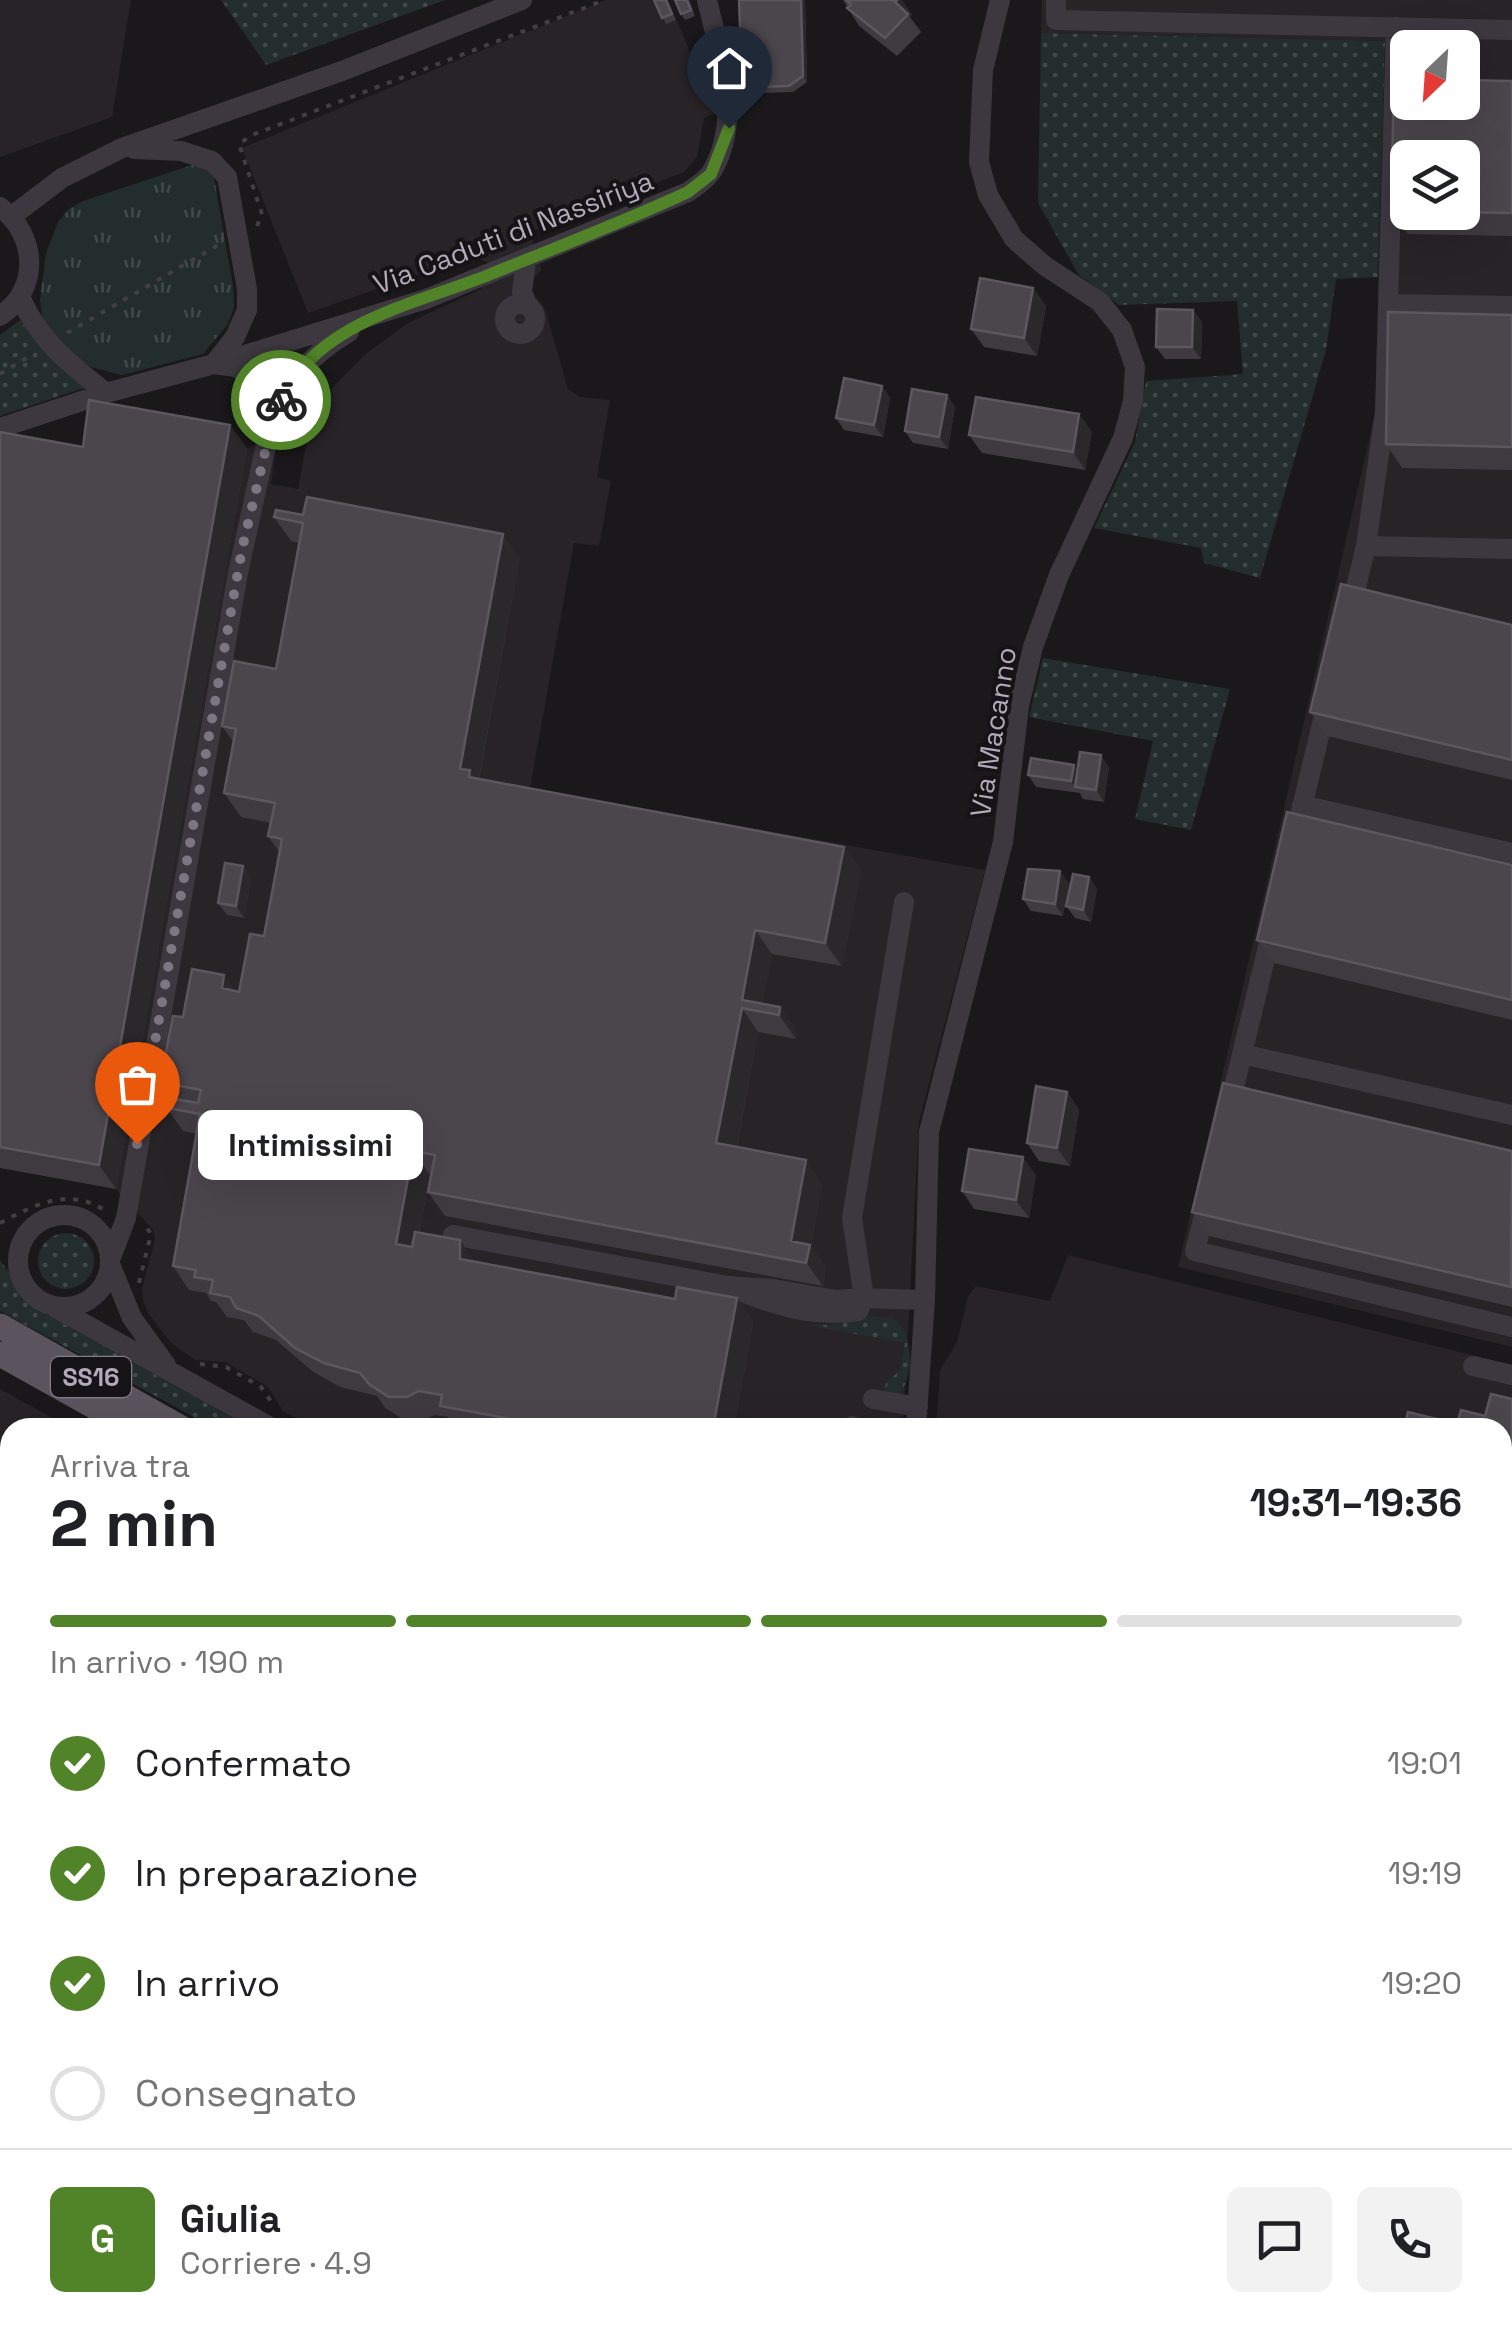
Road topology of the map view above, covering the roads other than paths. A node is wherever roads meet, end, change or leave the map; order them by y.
1 (522, 0) edge
2 (707, 0) edge
3 (1000, 0) edge
4 (1056, 0) edge
5 (1396, 27) junction
6 (1512, 30) edge
7 (122, 148) junction
8 (6, 211) edge
9 (526, 260) junction
10 (488, 276) junction
11 (20, 297) junction
12 (1388, 304) junction
13 (1512, 306) edge
14 (0, 316) edge
15 (372, 317) junction
16 (214, 364) junction
17 (106, 392) junction
18 (0, 428) edge
19 (268, 440) junction
20 (1366, 546) junction
21 (1512, 549) edge
22 (1343, 638) edge
23 (1334, 676) edge
24 (1302, 804) junction
25 (1512, 853) edge
26 (1288, 862) edge
27 (1279, 900) edge
28 (904, 902) dead end
29 (1242, 1054) junction
30 (1512, 1116) edge
31 (1225, 1126) edge
32 (1212, 1180) edge
33 (453, 1235) edge
34 (0, 1247) edge
35 (110, 1262) junction
36 (21, 1275) junction
37 (864, 1298) junction
38 (926, 1300) junction
39 (43, 1301) junction
40 (0, 1326) edge
41 (1512, 1327) edge
42 (0, 1354) edge
43 (1474, 1366) dead end
44 (170, 1370) junction
45 (1512, 1375) edge
46 (872, 1399) dead end
47 (917, 1417) edge
48 (115, 1418) edge
49 (164, 1418) edge
50 (254, 1418) edge

1 - 7 street
2 - 9 street, Via Caduti di Nassiriya
3 - 38 street, Via Macanno
4 - 5 street
5 - 6 street
5 - 12 street
7 - 8 street
7 - 16 street
8 - 11 street
9 - 10 street, Via Caduti di Nassiriya
9 - 10 street
10 - 15 street, Via Caduti di Nassiriya
11 - 14 street
11 - 17 street
12 - 13 street
12 - 20 street
15 - 16 street, Via Caduti di Nassiriya
15 - 19 street
16 - 17 street, Via Caduti di Nassiriya
16 - 19 street
17 - 18 street, Via Caduti di Nassiriya
19 - 35 street
20 - 21 street
20 - 22 street
23 - 24 street
24 - 25 street
24 - 26 street
27 - 29 street
28 - 37 street
29 - 30 street
29 - 31 street
32 - 41 street
33 - 37 street
34 - 36 street
35 - 36 street
35 - 39 street
35 - 44 street
36 - 39 street
37 - 38 street
38 - 47 street, Via Macanno
39 - 44 street
40 - 49 main road, SS16
42 - 48 main road, SS16
43 - 45 street
44 - 50 street
46 - 47 street

